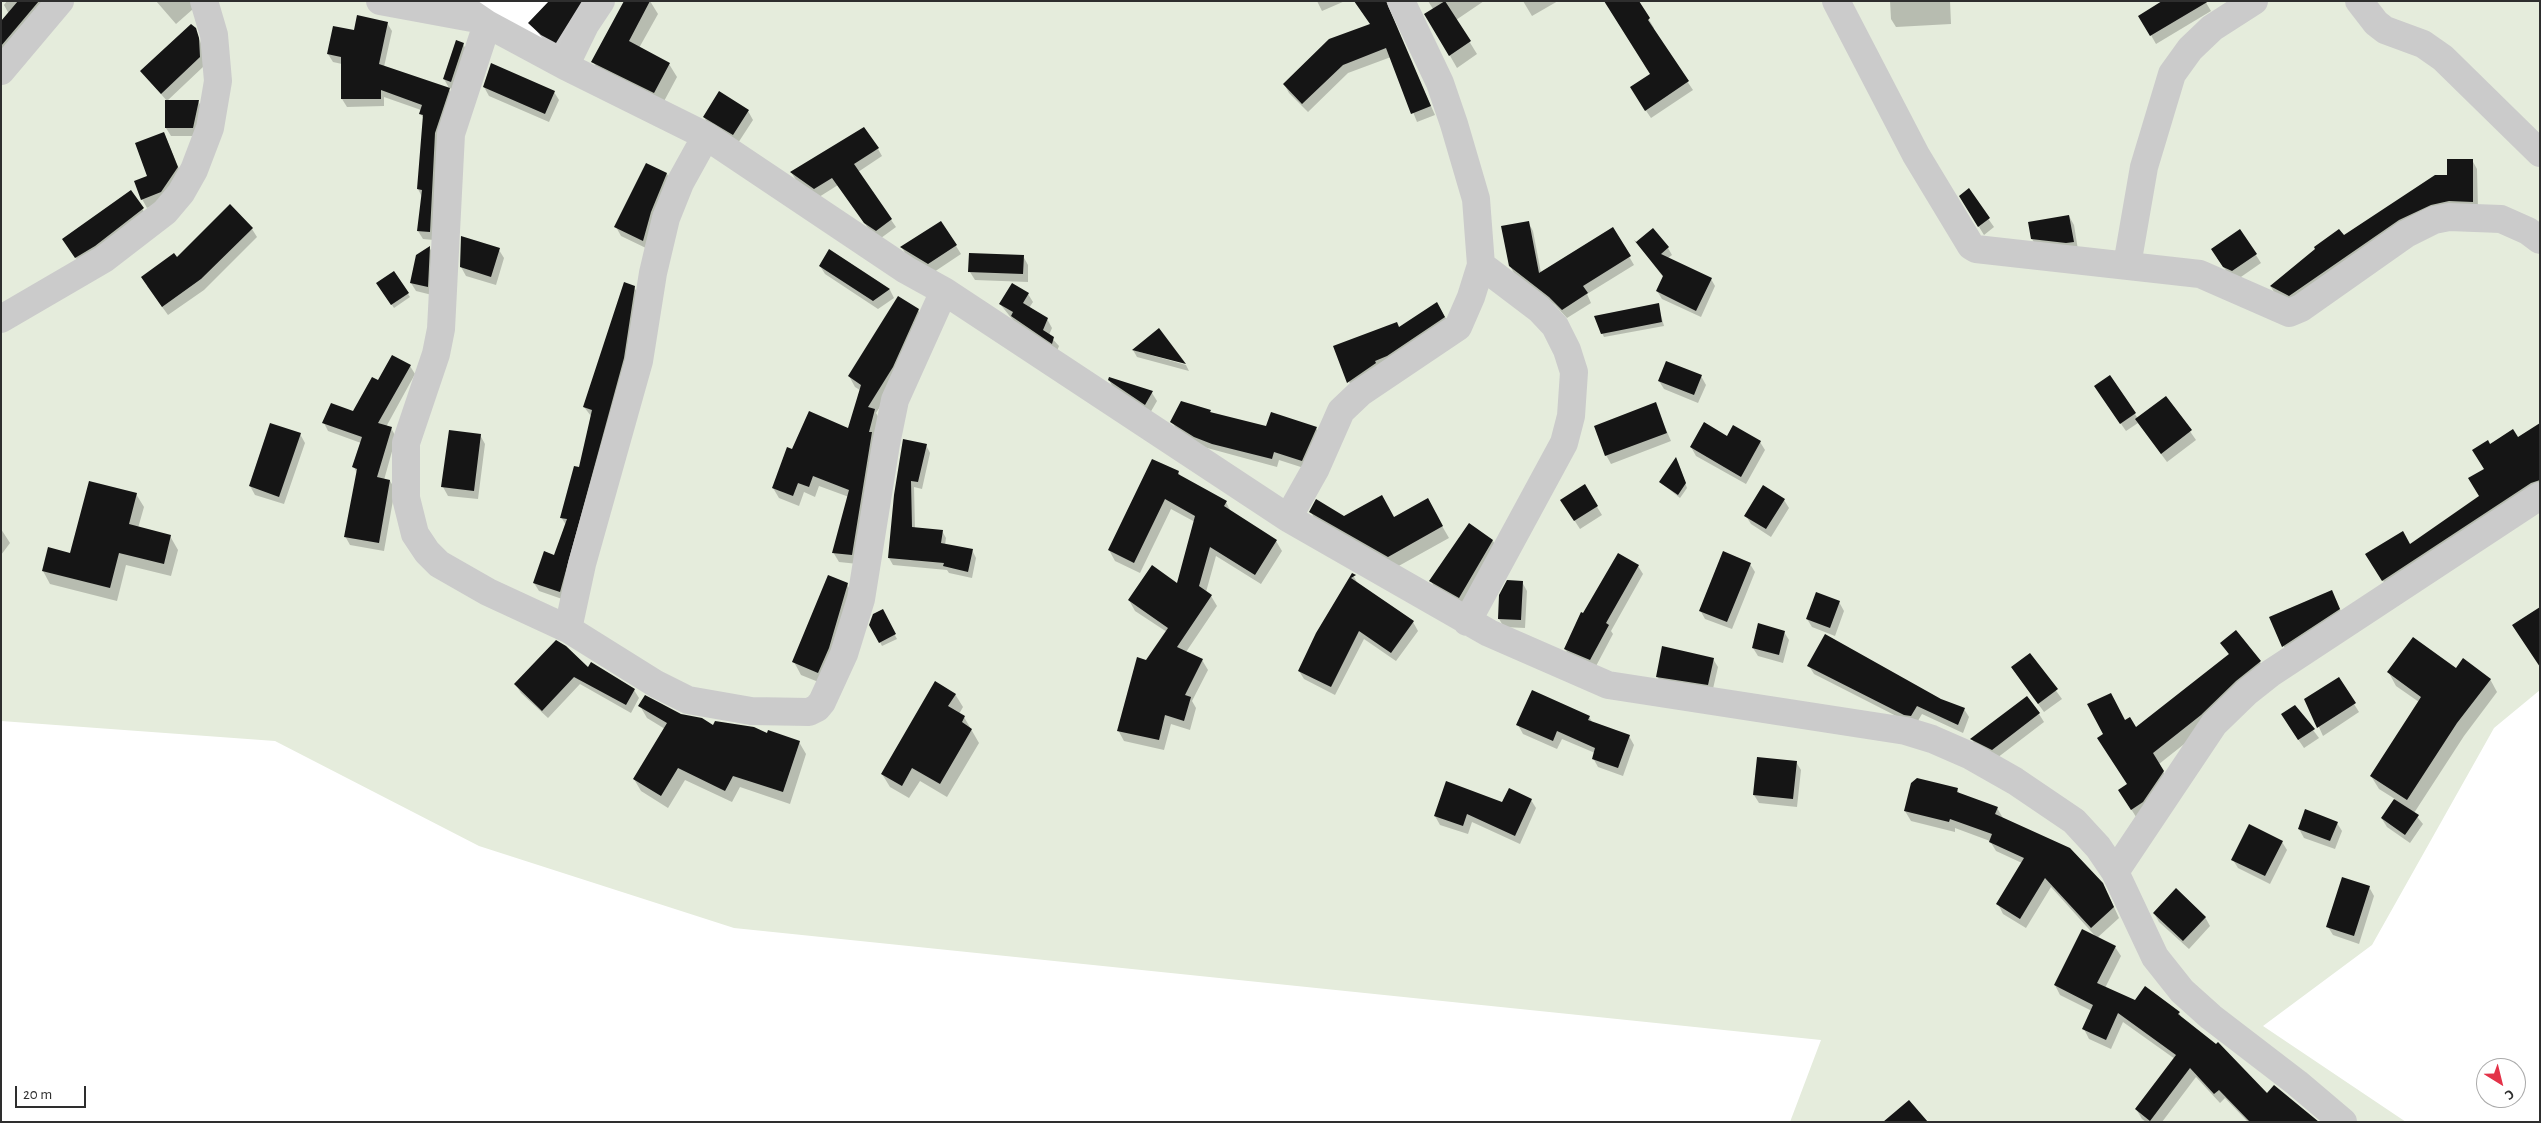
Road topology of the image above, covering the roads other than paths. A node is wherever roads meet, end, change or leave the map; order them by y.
1 (60, 1) edge
2 (204, 1) edge
3 (380, 1) edge
4 (453, 1) edge
5 (601, 1) edge
6 (1401, 1) edge
7 (1836, 1) edge
8 (2254, 1) edge
9 (2359, 1) edge
10 (482, 21) junction
11 (565, 66) junction
12 (1, 71) edge
13 (706, 136) junction
14 (2540, 153) edge
15 (2540, 240) edge
16 (1481, 265) junction
17 (2127, 265) junction
18 (944, 291) junction
19 (1, 319) edge
20 (2540, 496) edge
21 (1288, 518) junction
22 (1467, 622) junction
23 (568, 629) junction
24 (2114, 872) junction
25 (2343, 1122) edge

1 - 12 street
2 - 19 street
3 - 10 street
4 - 10 street
5 - 11 street
6 - 16 street
7 - 17 street
8 - 17 street
9 - 14 street
10 - 11 street
10 - 23 street
11 - 13 street
13 - 18 street
13 - 23 street
15 - 17 street
16 - 21 street
16 - 22 street
18 - 21 street
18 - 23 street
20 - 24 street
21 - 22 street
22 - 24 street
24 - 25 street

